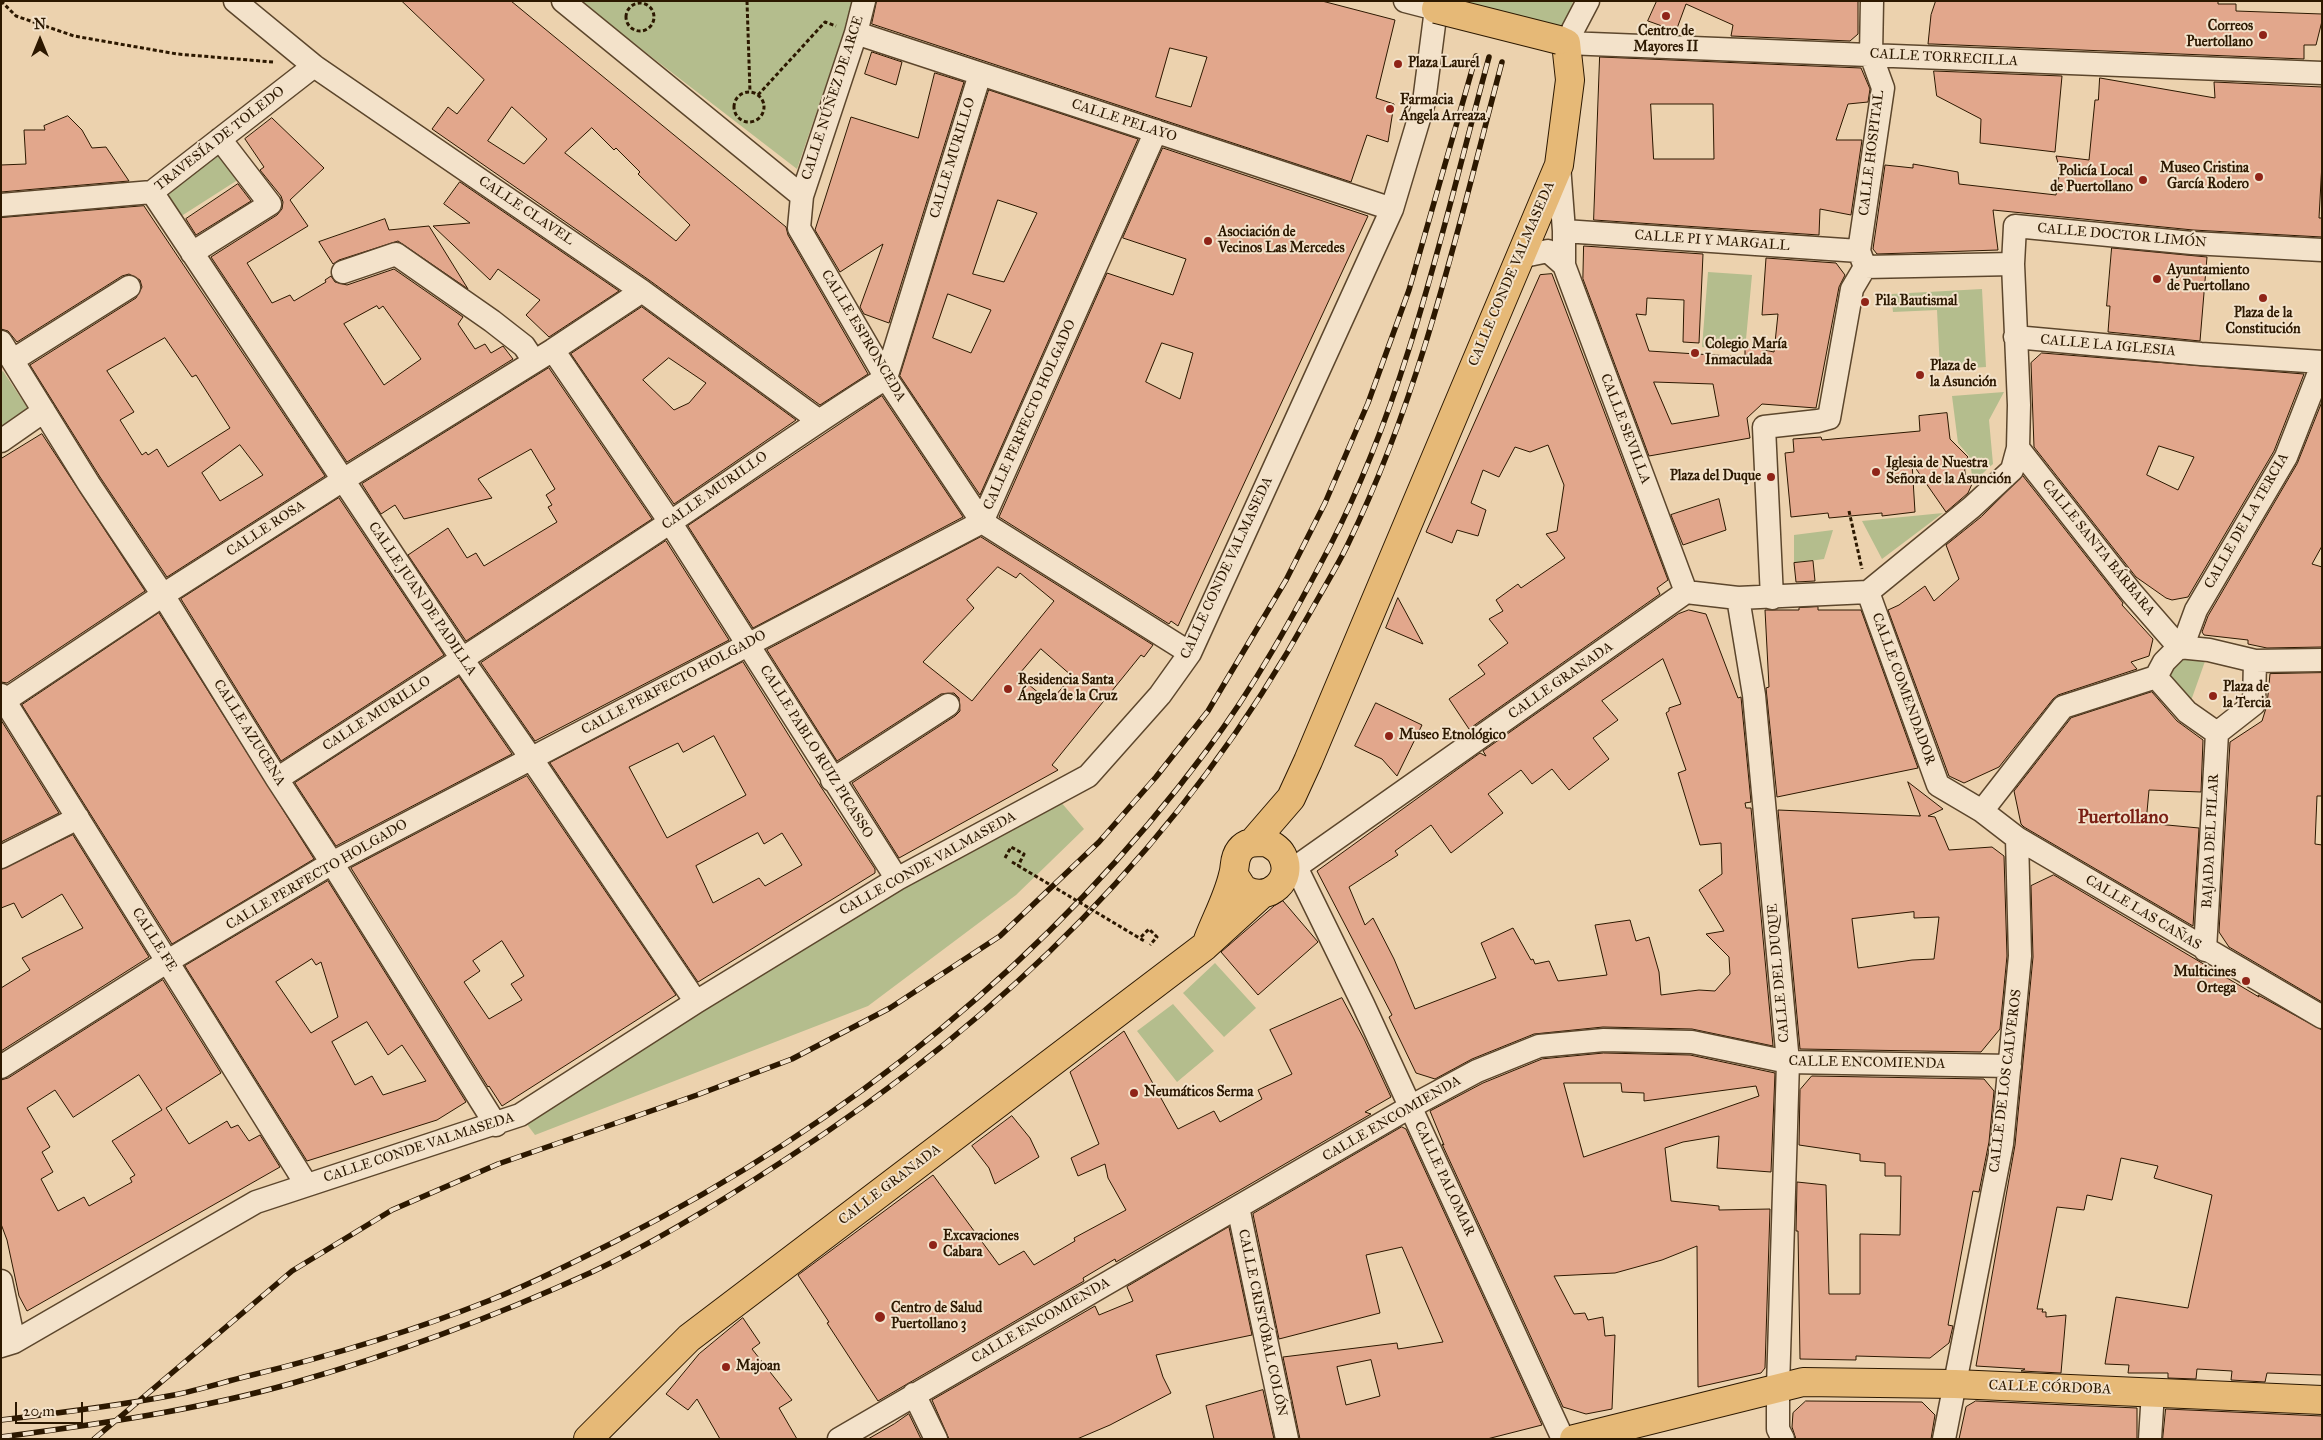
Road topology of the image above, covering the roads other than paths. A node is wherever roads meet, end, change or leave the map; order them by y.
1 (235, 1) edge
2 (564, 1) edge
3 (864, 1) edge
4 (1405, 1) edge
5 (1573, 1) edge
6 (1588, 1) edge
7 (1872, 1) edge
8 (1436, 5) edge
9 (856, 33) junction
10 (1562, 42) junction
11 (1871, 55) junction
12 (314, 66) junction
13 (2322, 73) edge
14 (980, 74) junction
15 (1156, 131) junction
16 (220, 139) junction
17 (1559, 165) junction
18 (152, 192) junction
19 (802, 196) junction
20 (1, 205) edge
21 (1392, 209) junction
22 (1564, 231) junction
23 (2322, 250) edge
24 (192, 253) junction
25 (1519, 257) junction
26 (1862, 259) junction
27 (2013, 264) junction
28 (1564, 265) junction
29 (343, 272) dead end
30 (129, 288) dead end
31 (642, 291) junction
32 (2015, 337) junction
33 (7, 351) edge
34 (544, 356) junction
35 (2322, 364) edge
36 (886, 378) junction
37 (44, 411) junction
38 (818, 420) junction
39 (1, 440) edge
40 (2018, 448) junction
41 (343, 480) junction
42 (670, 522) junction
43 (982, 522) junction
44 (1686, 592) junction
45 (1868, 592) junction
46 (163, 595) junction
47 (1738, 598) junction
48 (1772, 598) junction
49 (747, 644) junction
50 (2180, 647) junction
51 (1190, 653) junction
52 (462, 659) junction
53 (2322, 660) edge
54 (2255, 661) junction
55 (2156, 677) junction
56 (2, 699) edge
57 (948, 705) dead end
58 (2217, 732) junction
59 (531, 758) junction
60 (277, 779) junction
61 (832, 780) junction
62 (1938, 785) joint
63 (1291, 798) junction
64 (1982, 811) junction
65 (78, 818) junction
66 (2018, 838) junction
67 (1252, 842) junction
68 (1, 857) edge
69 (332, 863) junction
70 (1288, 863) junction
71 (1234, 875) junction
72 (897, 879) junction
73 (1262, 894) junction
74 (1205, 946) junction
75 (2205, 950) junction
76 (168, 962) junction
77 (696, 1002) junction
78 (2322, 1017) edge
79 (1788, 1062) junction
80 (2010, 1066) junction
81 (1, 1067) edge
82 (1410, 1107) junction
83 (496, 1125) junction
84 (306, 1184) junction
85 (1238, 1207) junction
86 (1, 1281) edge
87 (8, 1344) edge
88 (1955, 1384) junction
89 (1778, 1386) junction
90 (2153, 1392) junction
91 (914, 1394) junction
92 (2322, 1400) edge
93 (588, 1439) edge
94 (839, 1439) edge
95 (936, 1439) edge
96 (1287, 1439) edge
97 (1563, 1439) edge
98 (1574, 1439) edge
99 (1783, 1439) edge
100 (1944, 1439) edge
101 (2150, 1439) edge

1 - 12 street, CALLE CLAVEL
2 - 19 street
3 - 9 street, CALLE NÚÑEZ DE ARCE
4 - 8 street
5 - 10 street
6 - 10 street
7 - 11 street
8 - 10 main road, bridge
8 - 21 street, CALLE CONDE VALMASEDA
9 - 14 street, CALLE PELAYO
9 - 19 street, CALLE NÚÑEZ DE ARCE
10 - 11 street, CALLE TORRECILLA
10 - 17 main road, CALLE CONDE VALMASEDA
11 - 13 street, CALLE TORRECILLA
11 - 26 street, CALLE HOSPITAL
12 - 16 street, TRAVESÍA DE TOLEDO
12 - 31 street, CALLE CLAVEL
14 - 15 street, CALLE PELAYO
14 - 36 street, CALLE MURILLO
15 - 21 street, CALLE PELAYO
15 - 43 street, CALLE PERFECTO HOLGADO
16 - 18 street, TRAVESÍA DE TOLEDO
16 - 24 street
17 - 22 street, CALLE CONDE VALMASEDA
17 - 25 main road, CALLE CONDE VALMASEDA
18 - 20 street, TRAVESÍA DE TOLEDO
18 - 24 street, CALLE JUAN DE PADILLA
19 - 36 street, CALLE ESPRONCEDA
21 - 51 street, CALLE CONDE VALMASEDA
22 - 26 street, CALLE PI Y MARGALL
22 - 28 street, CALLE SEVILLA
23 - 27 street, CALLE DOCTOR LIMÓN
24 - 41 street, CALLE JUAN DE PADILLA
25 - 28 street
25 - 63 main road, CALLE CONDE VALMASEDA
26 - 27 street
26 - 48 street
27 - 32 street
28 - 44 street, CALLE SEVILLA
29 - 34 street
30 - 33 street
31 - 34 street, CALLE ROSA
31 - 38 street, CALLE CLAVEL
32 - 35 street, CALLE LA IGLESIA
32 - 40 street
33 - 37 street, CALLE AZUCENA
34 - 41 street, CALLE ROSA
34 - 42 street, CALLE PABLO RUIZ PICASSO
35 - 50 street, CALLE DE LA TERCIA
36 - 38 street, CALLE MURILLO
36 - 43 street, CALLE ESPRONCEDA
37 - 39 street
37 - 46 street, CALLE AZUCENA
38 - 42 street, CALLE MURILLO
40 - 45 street
40 - 50 street, CALLE SANTA BÁRBARA
41 - 46 street, CALLE ROSA
41 - 52 street, CALLE JUAN DE PADILLA
42 - 49 street, CALLE PABLO RUIZ PICASSO
42 - 52 street, CALLE MURILLO
43 - 49 street, CALLE PERFECTO HOLGADO
43 - 51 street, CALLE ESPRONCEDA
44 - 47 street
44 - 70 street, CALLE GRANADA
45 - 48 street
45 - 62 street, CALLE COMENDADOR
46 - 56 street, CALLE ROSA
46 - 60 street, CALLE AZUCENA
47 - 48 street
47 - 79 street, CALLE DEL DUQUE
49 - 59 street, CALLE PERFECTO HOLGADO
49 - 61 street, CALLE PABLO RUIZ PICASSO
50 - 54 street
50 - 55 street
51 - 72 street, CALLE CONDE VALMASEDA
52 - 59 street, CALLE JUAN DE PADILLA
52 - 60 street, CALLE MURILLO
53 - 54 street
54 - 58 street
55 - 58 street
55 - 64 street
56 - 65 street, CALLE FE
57 - 61 street
58 - 75 street, BAJADA DEL PILAR
59 - 69 street, CALLE PERFECTO HOLGADO
59 - 77 street, CALLE JUAN DE PADILLA
60 - 69 street, CALLE AZUCENA
61 - 72 street, CALLE PABLO RUIZ PICASSO
62 - 64 street, CALLE LAS CAÑAS
63 - 67 main road
63 - 70 main road
64 - 66 street, CALLE LAS CAÑAS
65 - 68 street
65 - 76 street, CALLE FE
66 - 75 street, CALLE LAS CAÑAS
66 - 80 street, CALLE DE LOS CALVEROS
67 - 70 main road
67 - 71 main road
69 - 76 street, CALLE PERFECTO HOLGADO
69 - 83 street, CALLE AZUCENA
70 - 73 main road
70 - 82 street, CALLE PALOMAR
71 - 73 main road
71 - 74 main road
72 - 77 street, CALLE CONDE VALMASEDA
73 - 74 main road, CALLE GRANADA
74 - 93 main road, CALLE GRANADA
75 - 78 street, CALLE LAS CAÑAS
76 - 81 street, CALLE PERFECTO HOLGADO
76 - 84 street, CALLE FE
77 - 83 street, CALLE CONDE VALMASEDA
79 - 80 street, CALLE ENCOMIENDA
79 - 82 street, CALLE ENCOMIENDA
79 - 89 street, CALLE DEL DUQUE
80 - 88 street, CALLE DE LOS CALVEROS
82 - 85 street, CALLE ENCOMIENDA
82 - 97 street, CALLE PALOMAR
83 - 84 street, CALLE CONDE VALMASEDA
84 - 87 street, CALLE CONDE VALMASEDA
85 - 91 street, CALLE ENCOMIENDA
85 - 96 street, CALLE CRISTÓBAL COLÓN
86 - 87 street
88 - 89 main road, CALLE CÓRDOBA
88 - 90 main road, CALLE CÓRDOBA
88 - 100 street, CALLE DE LOS CALVEROS
89 - 98 main road, CALLE CÓRDOBA
89 - 99 street, CALLE DEL DUQUE
90 - 92 main road, CALLE CÓRDOBA
90 - 101 street
91 - 94 street, CALLE ENCOMIENDA
91 - 95 street

